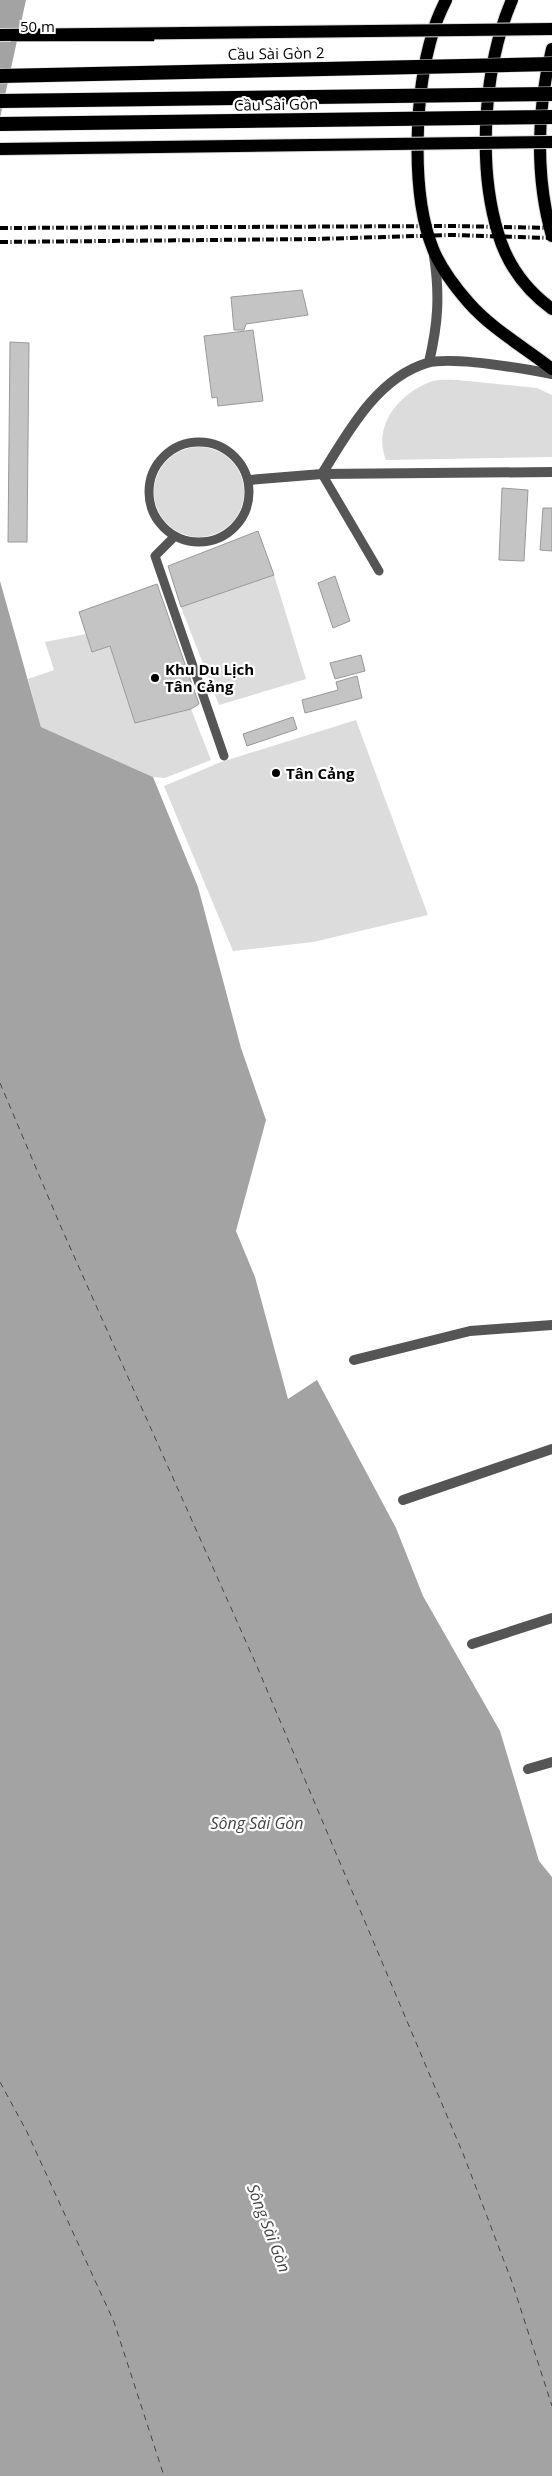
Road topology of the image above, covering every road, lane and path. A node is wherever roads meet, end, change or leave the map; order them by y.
1 (446, 0) edge
2 (512, 0) edge
3 (552, 29) edge
4 (0, 35) edge
5 (552, 49) edge
6 (552, 64) edge
7 (0, 76) edge
8 (552, 94) edge
9 (0, 101) edge
10 (552, 118) edge
11 (0, 124) edge
12 (552, 142) edge
13 (0, 149) edge
14 (552, 236) edge
15 (433, 250) junction
16 (552, 309) edge
17 (428, 362) junction
18 (552, 369) edge
19 (552, 374) edge
20 (552, 472) edge
21 (322, 474) junction
22 (249, 480) junction
23 (175, 536) junction
24 (379, 571) dead end
25 (224, 756) dead end
26 (552, 1325) edge
27 (354, 1360) dead end
28 (552, 1449) edge
29 (403, 1500) dead end
30 (552, 1618) edge
31 (472, 1644) dead end
32 (552, 1762) edge
33 (528, 1769) dead end

1 - 15 main road
2 - 16 main road
3 - 4 main road, Cầu Sài Gòn 2, bridge
5 - 14 main road
6 - 7 highway, Cầu Sài Gòn 2, bridge
8 - 9 highway, Cầu Sài Gòn, bridge
10 - 11 highway, Cầu Sài Gòn, bridge
12 - 13 main road, bridge
15 - 17 street
15 - 18 main road
17 - 19 street
17 - 21 street
20 - 21 street
21 - 22 street
21 - 24 lane
22 - 23 lane
22 - 23 lane
23 - 25 lane
26 - 27 street
28 - 29 street
30 - 31 street
32 - 33 street

